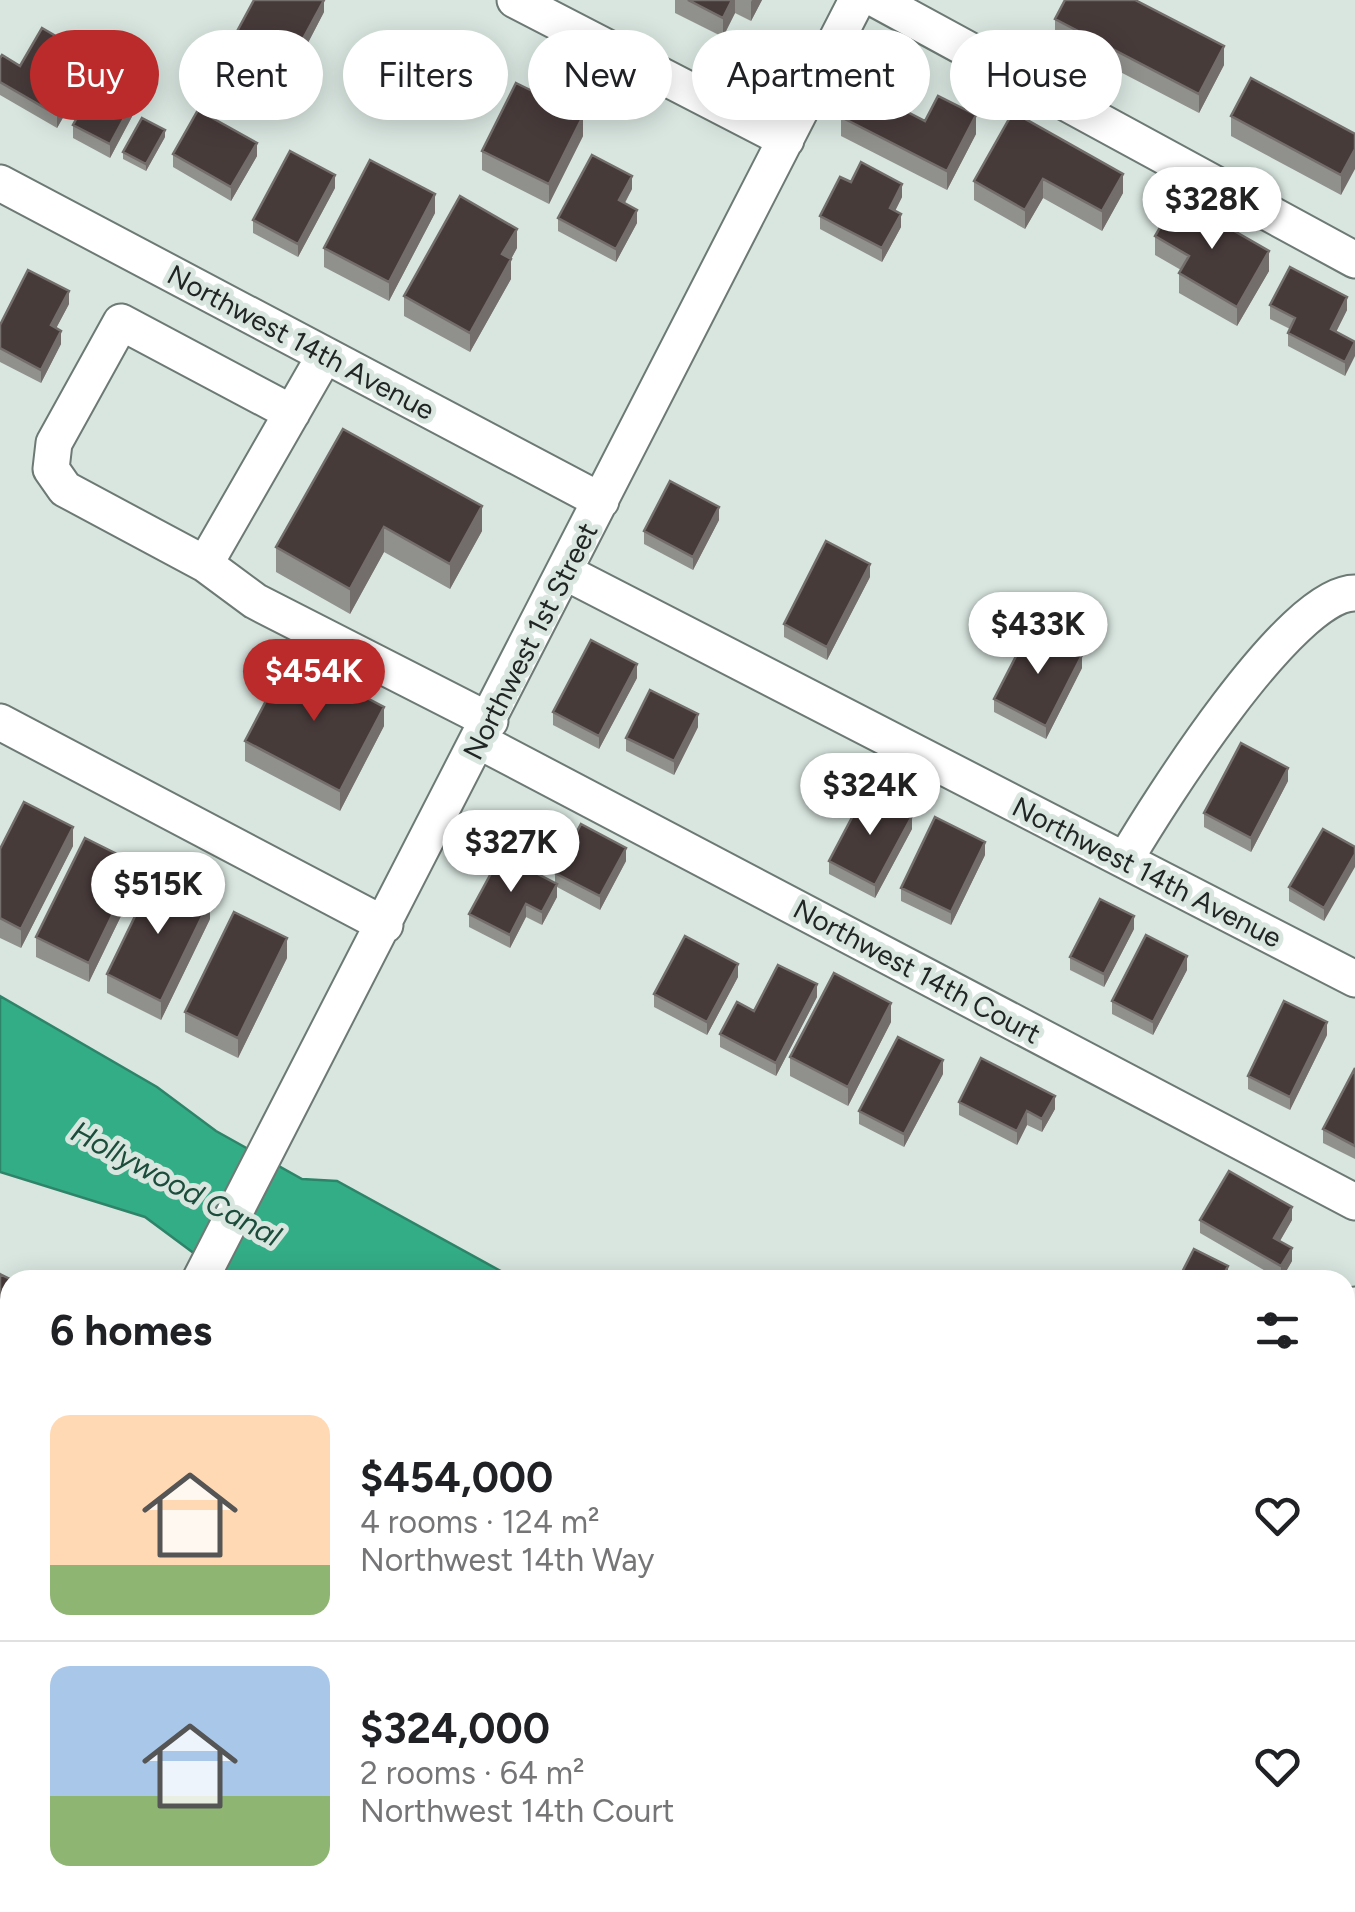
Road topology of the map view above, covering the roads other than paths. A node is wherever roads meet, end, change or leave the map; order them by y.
1 (516, 0) edge
2 (858, 0) edge
3 (877, 0) edge
4 (786, 140) junction
5 (0, 183) edge
6 (1355, 260) edge
7 (325, 355) junction
8 (292, 413) junction
9 (601, 501) junction
10 (205, 564) junction
11 (565, 572) junction
12 (1355, 593) edge
13 (0, 722) edge
14 (484, 730) junction
15 (1124, 860) junction
16 (385, 925) junction
17 (1355, 979) edge
18 (1355, 1202) edge
19 (205, 1270) edge

1 - 4 street
2 - 4 street, Northwest 1st Street
3 - 6 street
4 - 9 street, Northwest 1st Street
5 - 7 street, Northwest 14th Avenue
7 - 8 street
7 - 9 street, Northwest 14th Avenue
8 - 10 street
8 - 10 street, Northwest 14th Court
9 - 11 street, Northwest 1st Street
10 - 14 street, Northwest 14th Court
11 - 14 street, Northwest 1st Street
11 - 15 street, Northwest 14th Avenue
12 - 15 street
13 - 16 street
14 - 16 street, Northwest 1st Street
14 - 18 street, Northwest 14th Court
15 - 17 street, Northwest 14th Avenue
16 - 19 street, Northwest 1st Street

